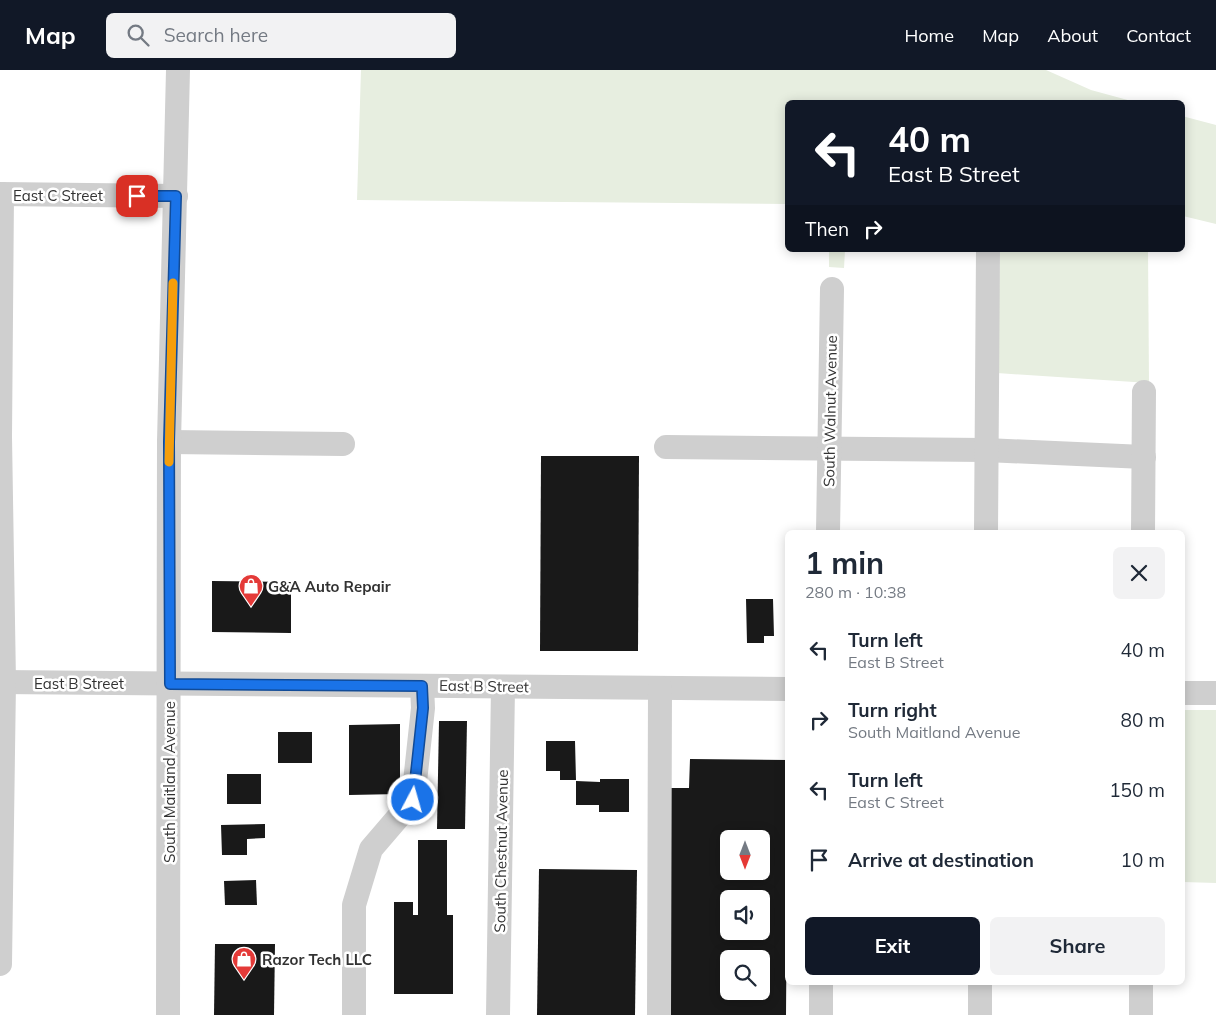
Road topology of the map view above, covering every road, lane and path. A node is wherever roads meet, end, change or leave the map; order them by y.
1 (178, 70) edge
2 (1, 194) edge
3 (176, 196) junction
4 (988, 252) edge
5 (832, 289) dead end
6 (1144, 392) dead end
7 (0, 437) edge
8 (169, 442) junction
9 (343, 444) dead end
10 (666, 447) dead end
11 (830, 448) junction
12 (986, 450) junction
13 (1144, 457) junction
14 (828, 530) edge
15 (986, 530) edge
16 (1143, 530) edge
17 (2, 682) edge
18 (170, 684) junction
19 (422, 686) junction
20 (503, 687) junction
21 (660, 688) junction
22 (785, 689) edge
23 (1185, 693) edge
24 (1216, 693) edge
25 (0, 964) edge
26 (821, 985) edge
27 (980, 985) edge
28 (1141, 985) edge
29 (168, 1015) edge
30 (354, 1015) edge
31 (498, 1015) edge
32 (659, 1015) edge
33 (820, 1015) edge
34 (980, 1015) edge
35 (1141, 1015) edge

1 - 3 street, South Maitland Avenue
2 - 3 street, East C Street
2 - 7 street
3 - 8 street, South Maitland Avenue
4 - 12 street
5 - 11 street, South Walnut Avenue
6 - 13 street
7 - 17 street
8 - 9 street
8 - 18 street, South Maitland Avenue
10 - 11 street
11 - 12 street
11 - 14 street, South Walnut Avenue
12 - 13 street
12 - 15 street
13 - 16 street
17 - 18 street, East B Street
17 - 25 street
18 - 19 street, East B Street
18 - 29 street, South Maitland Avenue
19 - 20 street, East B Street
19 - 30 street
20 - 21 street, East B Street
20 - 31 street, South Chestnut Avenue
21 - 22 street, East B Street
21 - 32 street
23 - 24 street
26 - 33 street
27 - 34 street
28 - 35 street

